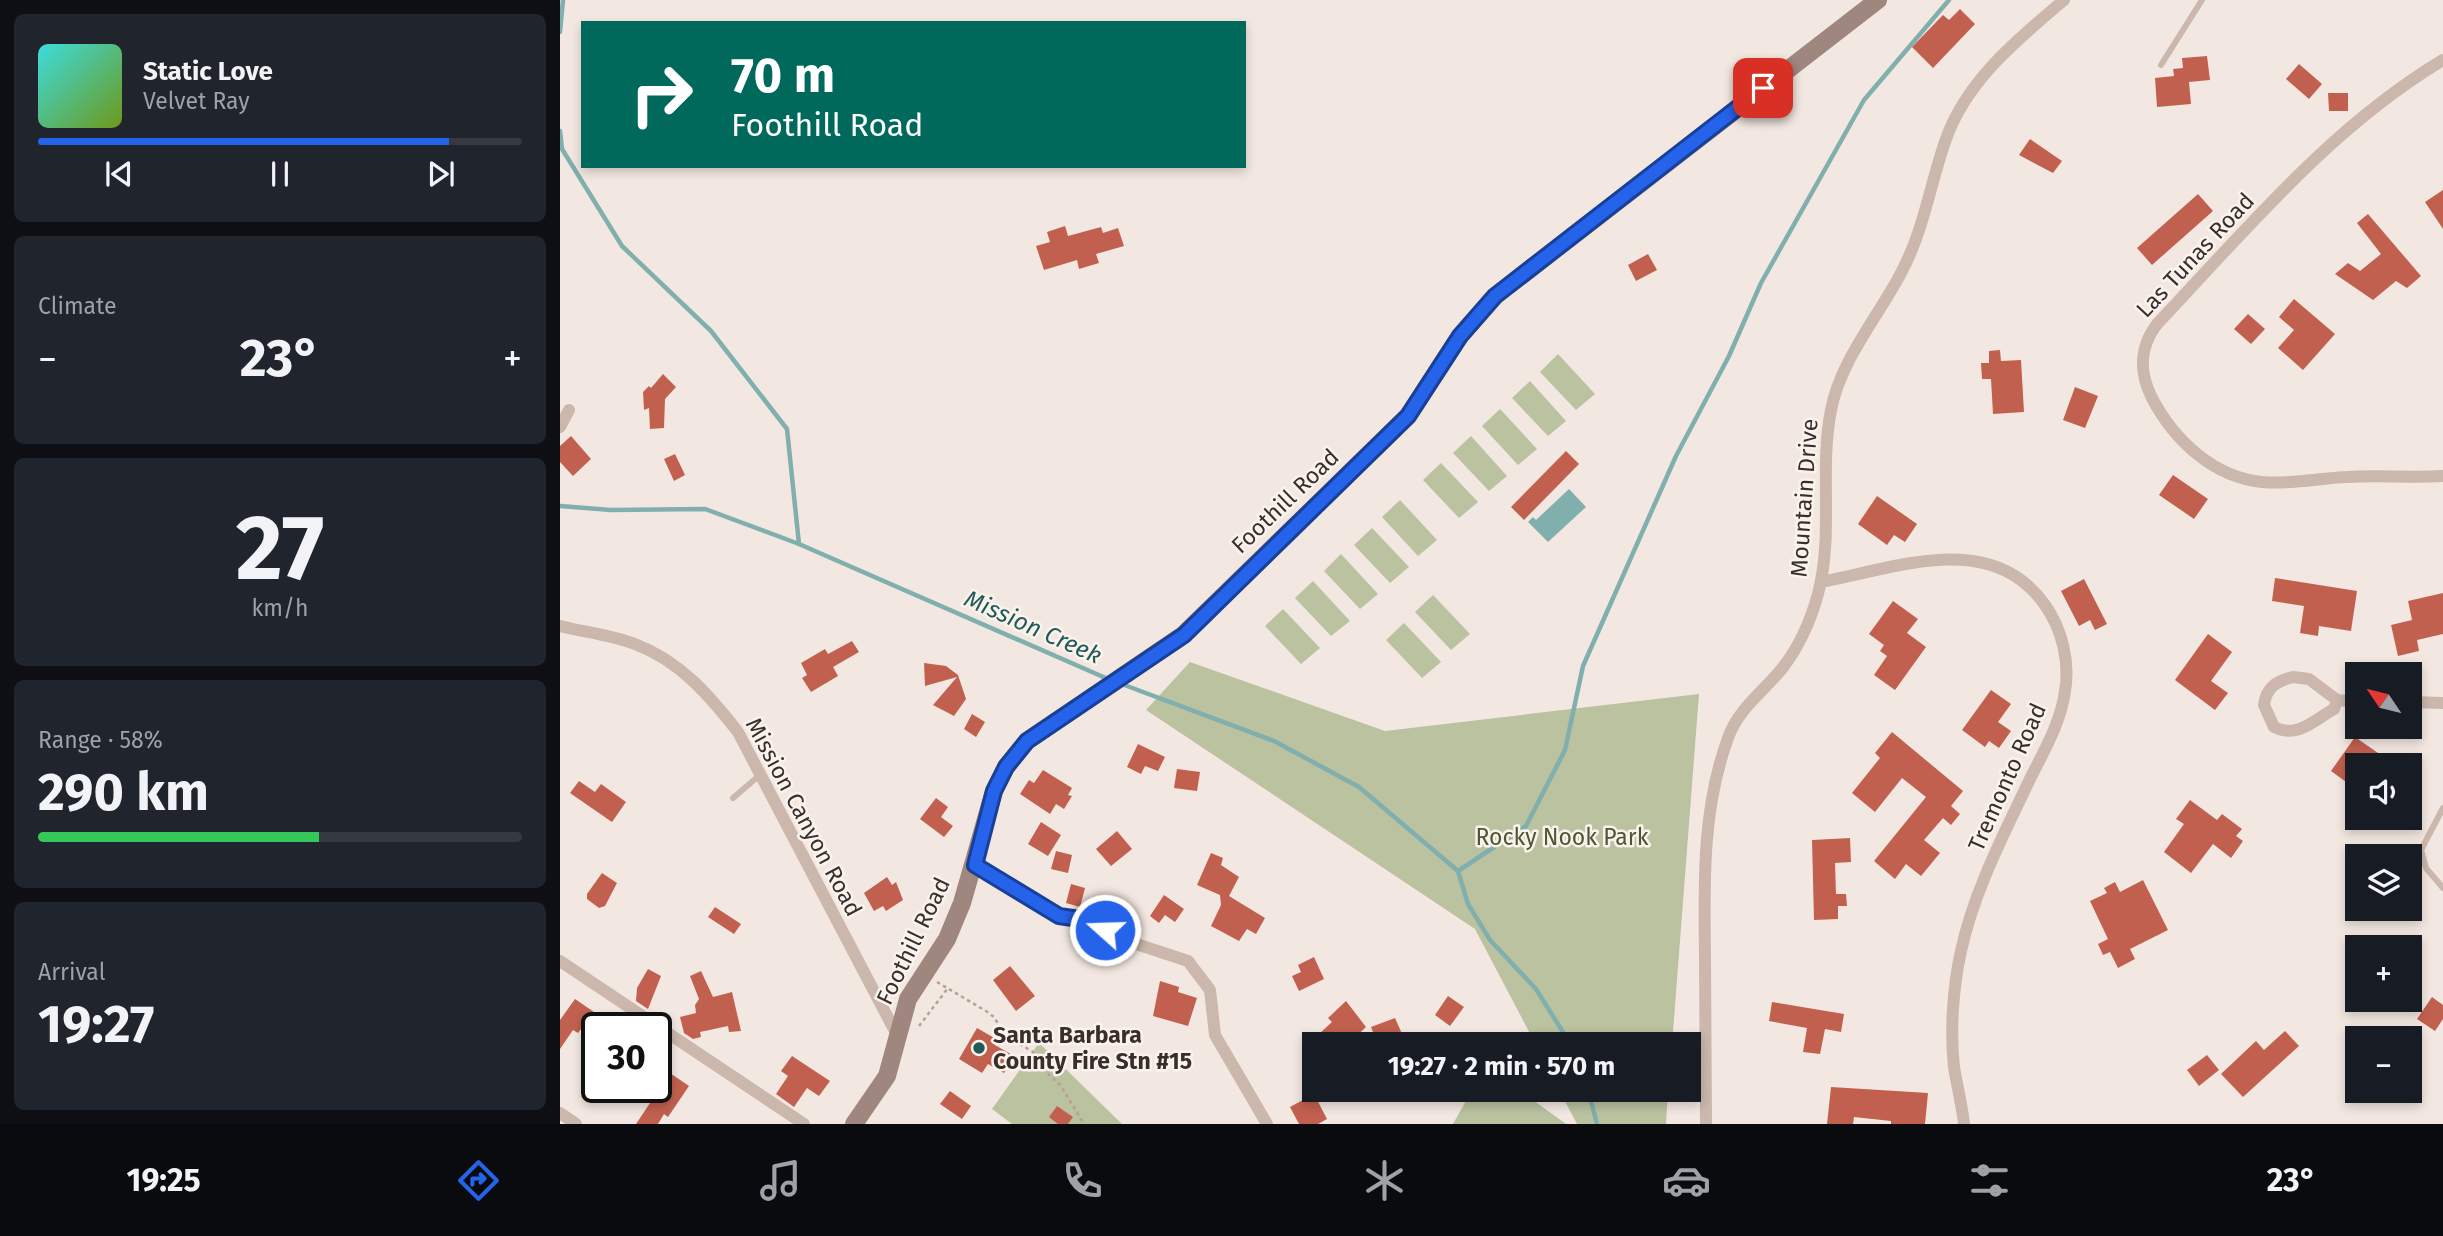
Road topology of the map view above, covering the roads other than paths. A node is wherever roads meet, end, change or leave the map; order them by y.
1 (1878, 0) edge
2 (2064, 0) edge
3 (2203, 0) edge
4 (2443, 60) edge
5 (2161, 65) dead end
6 (569, 410) dead end
7 (560, 427) edge
8 (2443, 476) edge
9 (1821, 582) junction
10 (560, 626) edge
11 (2337, 700) junction
12 (2345, 701) edge
13 (2422, 702) edge
14 (2443, 703) edge
15 (761, 774) junction
16 (733, 798) dead end
17 (2443, 808) edge
18 (975, 865) junction
19 (2443, 888) edge
20 (560, 961) edge
21 (897, 1035) junction
22 (560, 1113) edge
23 (576, 1124) edge
24 (804, 1124) edge
25 (854, 1124) edge
26 (1267, 1124) edge
27 (1706, 1124) edge
28 (1965, 1124) edge

1 - 18 main road, Foothill Road
2 - 9 street, Mountain Drive
3 - 5 lane
4 - 8 street, Las Tunas Road
6 - 7 street
9 - 27 street, Mountain Drive
9 - 28 street, Tremonto Road
10 - 15 street, Mission Canyon Road
11 - 11 street
11 - 12 street
13 - 14 street
15 - 16 lane
15 - 21 street, Mission Canyon Road
17 - 19 lane
18 - 21 main road, Foothill Road
18 - 26 street
20 - 24 street
21 - 25 main road, Foothill Road
22 - 23 street

